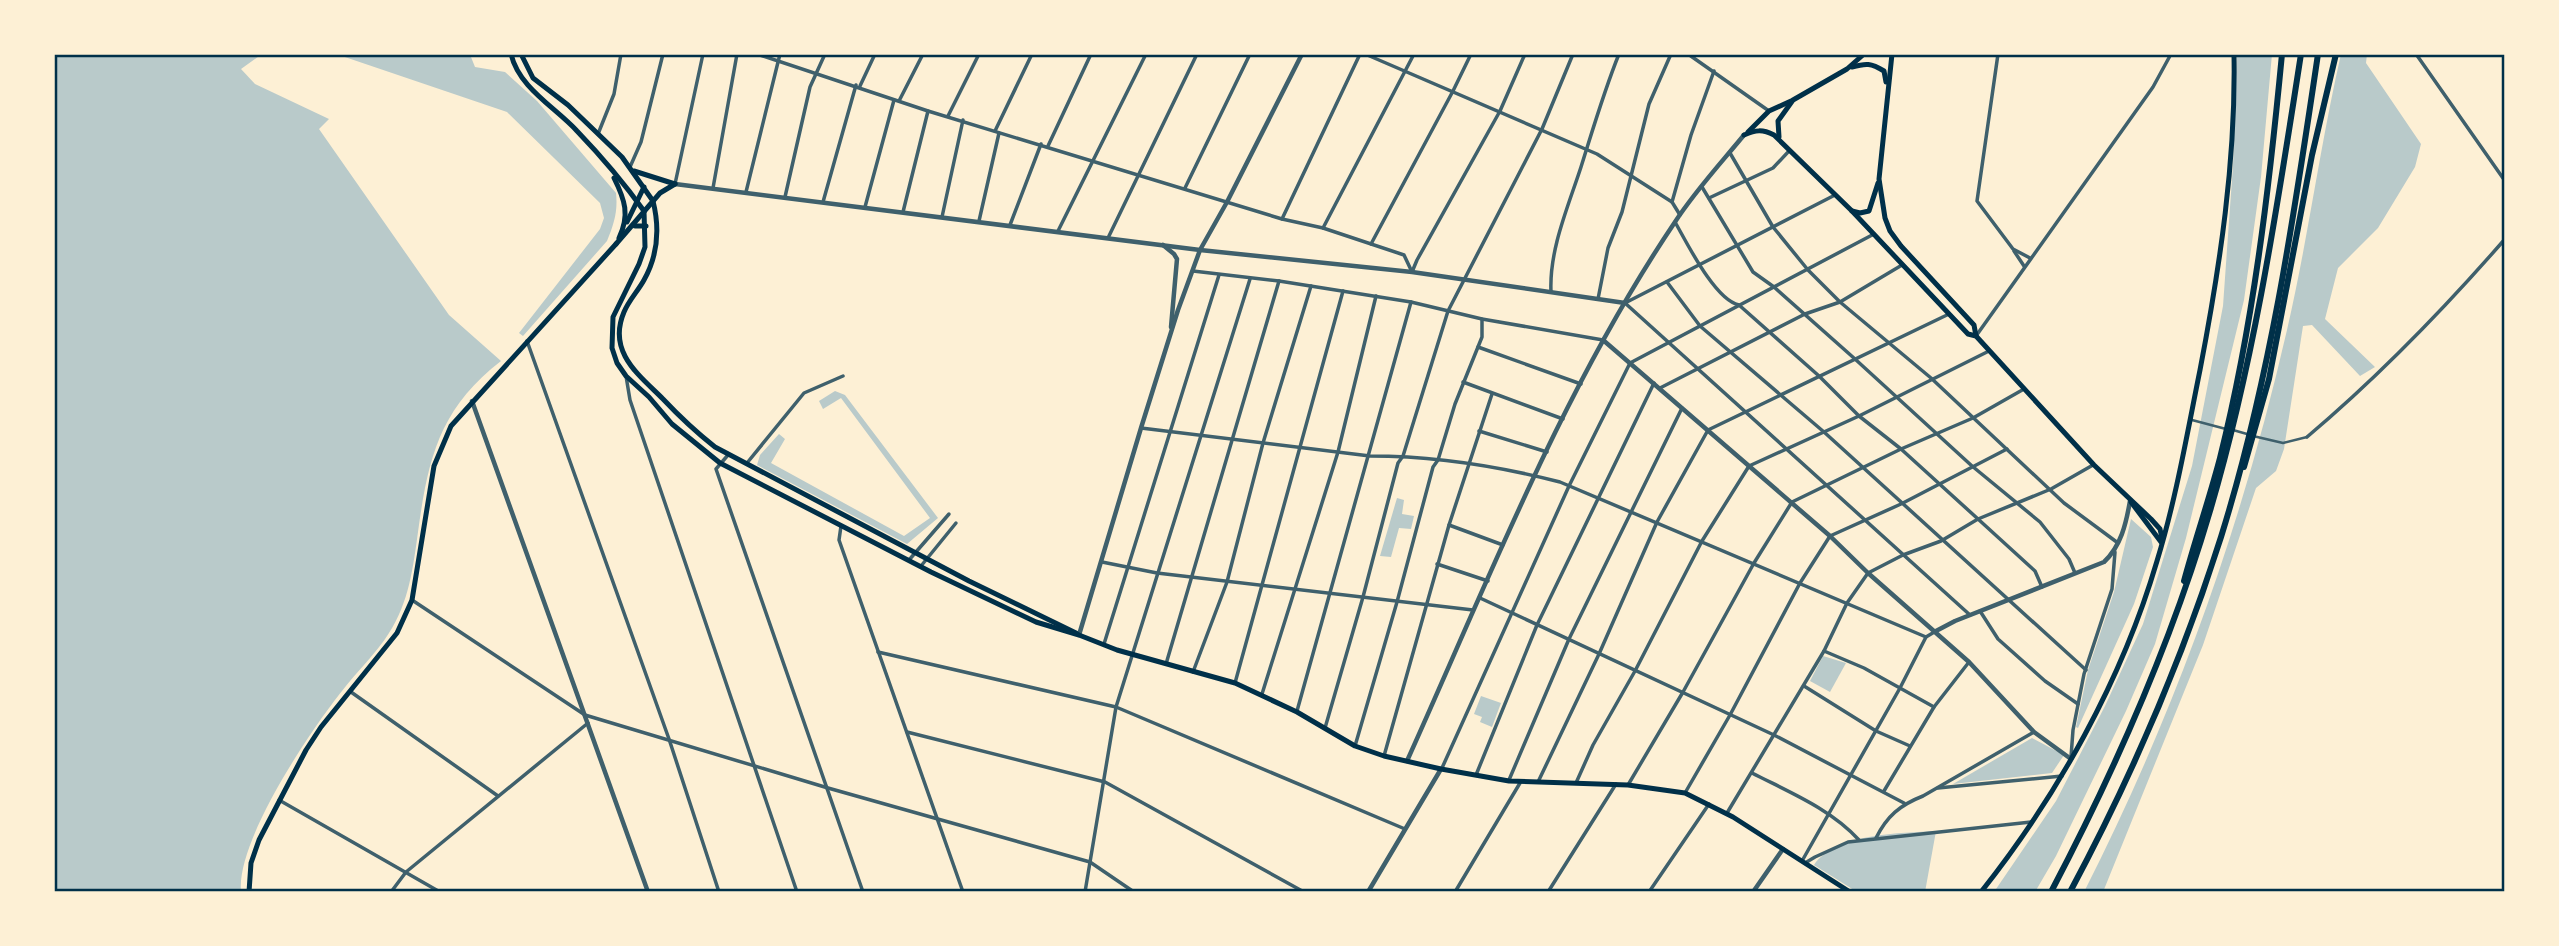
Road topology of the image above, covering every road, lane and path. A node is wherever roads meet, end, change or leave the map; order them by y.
1 (511, 54) edge
2 (521, 54) edge
3 (621, 54) edge
4 (663, 54) edge
5 (703, 54) edge
6 (737, 54) edge
7 (757, 54) edge
8 (779, 54) edge
9 (825, 54) edge
10 (875, 54) edge
11 (923, 54) edge
12 (979, 54) edge
13 (1032, 54) edge
14 (1091, 54) edge
15 (1146, 54) edge
16 (1197, 54) edge
17 (1250, 54) edge
18 (1302, 54) edge
19 (1363, 54) edge
20 (1414, 54) edge
21 (1471, 54) edge
22 (1525, 54) edge
23 (1573, 54) edge
24 (1619, 54) edge
25 (1671, 54) edge
26 (1688, 54) edge
27 (1864, 54) edge
28 (1892, 54) edge
29 (1998, 54) edge
30 (2171, 54) edge
31 (2234, 54) edge
32 (2279, 54) edge
33 (2301, 54) edge
34 (2318, 54) edge
35 (2333, 54) edge
36 (2416, 54) edge
37 (778, 61) junction
38 (1847, 69) junction
39 (1406, 71) junction
40 (1714, 71) junction
41 (817, 74) junction
42 (858, 86) junction
43 (1887, 89) junction
44 (1453, 91) junction
45 (897, 100) junction
46 (1793, 100) junction
47 (928, 111) junction
48 (1500, 111) junction
49 (1769, 111) junction
50 (948, 116) junction
51 (963, 120) junction
52 (1542, 129) junction
53 (997, 132) junction
54 (598, 134) junction
55 (1744, 135) junction
56 (1041, 144) junction
57 (1048, 146) junction
58 (1587, 149) junction
59 (1789, 151) junction
60 (1730, 153) junction
61 (1094, 160) junction
62 (631, 169) junction
63 (611, 171) junction
64 (1630, 174) junction
65 (1140, 175) junction
66 (1879, 179) junction
67 (658, 180) junction
68 (1747, 180) junction
69 (2505, 181) edge
70 (674, 184) junction
71 (644, 187) junction
72 (1703, 187) junction
73 (713, 188) junction
74 (1185, 188) junction
75 (746, 192) junction
76 (1835, 195) junction
77 (785, 197) junction
78 (1709, 198) junction
79 (653, 201) junction
80 (637, 202) junction
81 (823, 202) junction
82 (1227, 202) junction
83 (1672, 202) junction
84 (865, 207) junction
85 (644, 211) junction
86 (1853, 211) junction
87 (903, 212) junction
88 (1680, 215) junction
89 (942, 217) junction
90 (1282, 219) junction
91 (979, 221) junction
92 (1675, 221) junction
93 (1010, 225) junction
94 (628, 226) junction
95 (646, 226) junction
96 (1773, 227) junction
97 (1323, 228) junction
98 (1058, 231) junction
99 (1874, 234) junction
100 (1108, 238) junction
101 (2505, 239) edge
102 (1162, 244) junction
103 (1371, 244) junction
104 (1738, 246) junction
105 (2013, 249) junction
106 (1200, 250) junction
107 (2030, 258) junction
108 (1904, 264) junction
109 (1699, 265) junction
110 (2024, 266) junction
111 (1808, 270) junction
112 (1193, 271) junction
113 (1412, 272) junction
114 (1219, 275) junction
115 (1250, 279) junction
116 (1466, 280) junction
117 (1279, 281) junction
118 (1667, 282) junction
119 (1311, 286) junction
120 (1774, 287) junction
121 (1343, 291) junction
122 (1551, 292) junction
123 (1376, 296) junction
124 (1598, 299) junction
125 (1411, 302) junction
126 (1840, 302) junction
127 (1625, 303) junction
128 (1739, 306) junction
129 (1448, 311) junction
130 (1805, 314) junction
131 (1949, 314) junction
132 (1482, 319) junction
133 (1700, 326) junction
134 (1769, 333) junction
135 (1976, 337) junction
136 (1169, 340) junction
137 (1603, 340) junction
138 (527, 341) junction
139 (1890, 342) junction
140 (1669, 343) junction
141 (1478, 347) junction
142 (1989, 351) junction
143 (1731, 354) junction
144 (1855, 359) junction
145 (1630, 363) junction
146 (1698, 369) junction
147 (626, 376) junction
148 (844, 376) dead end
149 (1819, 376) junction
150 (1931, 378) junction
151 (1463, 382) junction
152 (1654, 383) junction
153 (1581, 384) junction
154 (1660, 388) junction
155 (2024, 389) junction
156 (1492, 394) junction
157 (1780, 395) junction
158 (1896, 398) junction
159 (472, 400) junction
160 (1682, 408) junction
161 (1746, 412) junction
162 (1859, 416) junction
163 (1973, 418) junction
164 (1564, 419) junction
165 (2190, 420) junction
166 (1141, 428) junction
167 (1709, 430) junction
168 (1170, 431) junction
169 (1479, 431) junction
170 (1824, 432) junction
171 (1200, 434) junction
172 (1938, 435) junction
173 (2307, 437) joint
174 (1233, 438) junction
175 (1264, 443) junction
176 (1301, 448) junction
177 (1901, 449) junction
178 (2007, 449) junction
179 (1787, 451) junction
180 (1338, 452) junction
181 (1547, 452) junction
182 (729, 454) junction
183 (1370, 456) junction
184 (1403, 456) junction
185 (1438, 460) junction
186 (720, 463) junction
187 (747, 463) junction
188 (1468, 463) junction
189 (2094, 465) junction
190 (1749, 466) junction
191 (1972, 466) junction
192 (1863, 468) junction
193 (1535, 476) junction
194 (1937, 483) junction
195 (1569, 485) junction
196 (1826, 485) junction
197 (793, 488) junction
198 (2051, 489) junction
199 (787, 497) junction
200 (1598, 498) junction
201 (2130, 501) junction
202 (1792, 502) junction
203 (2015, 502) junction
204 (1901, 504) junction
205 (1630, 511) junction
206 (949, 514) dead end
207 (1864, 519) junction
208 (1978, 519) junction
209 (1657, 522) junction
210 (956, 523) dead end
211 (841, 524) junction
212 (1449, 525) junction
213 (2221, 535) junction
214 (1830, 536) junction
215 (1702, 541) junction
216 (1941, 541) junction
217 (2118, 543) junction
218 (2162, 544) junction
219 (1504, 545) junction
220 (915, 552) junction
221 (2115, 552) junction
222 (1903, 555) junction
223 (926, 558) junction
224 (909, 559) junction
225 (1102, 562) junction
226 (1754, 563) junction
227 (1437, 564) junction
228 (921, 566) junction
229 (1128, 567) junction
230 (1157, 573) junction
231 (1868, 573) junction
232 (2075, 573) junction
233 (1192, 578) junction
234 (1488, 581) junction
235 (1227, 582) junction
236 (1800, 583) junction
237 (1261, 586) junction
238 (2042, 587) junction
239 (1295, 590) junction
240 (1332, 594) junction
241 (1363, 597) junction
242 (1480, 598) junction
243 (412, 600) junction
244 (2008, 600) junction
245 (1397, 602) junction
246 (1847, 603) junction
247 (1427, 604) junction
248 (1475, 611) junction
249 (1980, 611) junction
250 (1511, 613) junction
251 (1969, 615) junction
252 (1537, 625) junction
253 (2170, 630) junction
254 (1936, 631) junction
255 (1079, 635) junction
256 (1926, 637) junction
257 (1569, 639) junction
258 (1104, 644) junction
259 (878, 652) junction
260 (1824, 652) junction
261 (1132, 654) junction
262 (1599, 654) junction
263 (1969, 662) junction
264 (1166, 664) junction
265 (2086, 670) junction
266 (1635, 671) junction
267 (1193, 672) junction
268 (1235, 683) junction
269 (1804, 686) junction
270 (1900, 688) junction
271 (351, 692) junction
272 (1683, 692) junction
273 (1262, 694) junction
274 (2078, 704) junction
275 (1116, 707) junction
276 (1934, 707) junction
277 (1297, 712) junction
278 (585, 715) junction
279 (1730, 715) junction
280 (588, 723) junction
281 (1325, 728) junction
282 (1875, 731) junction
283 (907, 732) junction
284 (2034, 732) junction
285 (1774, 735) junction
286 (668, 739) junction
287 (1355, 746) junction
288 (1910, 746) junction
289 (1384, 756) junction
290 (2071, 759) junction
291 (1407, 761) junction
292 (752, 764) junction
293 (1441, 769) junction
294 (1751, 773) junction
295 (1851, 774) junction
296 (1476, 775) junction
297 (2062, 776) junction
298 (1509, 780) junction
299 (1521, 781) junction
300 (1105, 782) junction
301 (1538, 782) junction
302 (1576, 783) junction
303 (1616, 784) junction
304 (1628, 785) junction
305 (828, 788) junction
306 (1936, 788) junction
307 (1884, 791) junction
308 (1685, 793) junction
309 (498, 796) junction
310 (279, 800) junction
311 (1904, 803) junction
312 (1709, 804) junction
313 (1727, 813) junction
314 (1829, 814) junction
315 (937, 819) junction
316 (2031, 822) junction
317 (1406, 830) junction
318 (1876, 838) junction
319 (1859, 840) junction
320 (1783, 849) junction
321 (1090, 862) junction
322 (1804, 862) junction
323 (406, 872) junction
324 (249, 892) edge
325 (391, 892) edge
326 (440, 892) edge
327 (648, 892) edge
328 (719, 892) edge
329 (797, 892) edge
330 (863, 892) edge
331 (963, 892) edge
332 (1085, 892) edge
333 (1134, 892) edge
334 (1304, 892) edge
335 (1368, 892) edge
336 (1455, 892) edge
337 (1548, 892) edge
338 (1649, 892) edge
339 (1754, 892) edge
340 (1850, 892) edge
341 (1981, 892) edge
342 (2051, 892) edge
343 (2070, 892) edge

1 - 63 main road
2 - 54 main road
3 - 54 street
4 - 62 street
5 - 70 street
6 - 73 street
7 - 37 street
8 - 37 street
9 - 41 street
10 - 42 street
11 - 45 street
12 - 50 street
13 - 53 street
14 - 57 street
15 - 61 street
16 - 65 street
17 - 74 street
18 - 82 street
19 - 39 street
19 - 90 street
20 - 39 street
21 - 44 street
22 - 48 street
23 - 52 street
24 - 58 street
25 - 64 street
26 - 40 street
27 - 38 main road
28 - 43 main road
29 - 105 street
30 - 107 street
31 - 165 main road
32 - 253 highway
33 - 253 highway
34 - 213 highway
35 - 213 highway
36 - 69 street
37 - 41 street
37 - 75 street
38 - 43 main road
38 - 46 main road
39 - 44 street
39 - 97 street
40 - 49 street
40 - 83 street
41 - 42 street
41 - 77 street
42 - 45 street
42 - 81 street
43 - 66 main road
44 - 48 street
44 - 103 street
45 - 47 street
45 - 84 street
46 - 49 main road
46 - 59 main road
47 - 50 street
47 - 87 street
48 - 52 street
48 - 113 street
49 - 55 main road
50 - 51 street
51 - 53 street
51 - 89 street
52 - 58 street
52 - 116 street
53 - 56 street
53 - 91 street
54 - 62 main road
55 - 59 main road
55 - 60 street
56 - 57 street
56 - 93 street
57 - 61 street
58 - 64 street
58 - 122 street
59 - 68 street
59 - 76 main road
60 - 68 street
60 - 72 street
61 - 65 street
61 - 98 street
62 - 67 main road
62 - 71 main road
63 - 80 main road
63 - 94 main road
64 - 83 street
64 - 124 street
65 - 74 street
65 - 100 street
66 - 86 main road
66 - 135 main road
67 - 70 main road
67 - 71 main road
68 - 78 street
68 - 96 street
70 - 73 street
70 - 79 main road
71 - 79 main road
71 - 80 main road
72 - 78 street
72 - 88 street
73 - 75 street
74 - 82 street
75 - 77 street
76 - 86 main road
76 - 96 street
77 - 81 street
78 - 104 street
79 - 85 main road
79 - 182 main road
80 - 85 main road
80 - 94 main road
81 - 84 street
82 - 90 street
82 - 106 street
83 - 88 street
84 - 87 street
85 - 94 main road
85 - 95 main road
86 - 99 main road
87 - 89 street
88 - 92 street
89 - 91 street
90 - 97 street
91 - 93 street
92 - 109 street
92 - 127 street
93 - 98 street
94 - 95 main road
94 - 138 main road
95 - 147 main road
96 - 104 street
96 - 111 street
97 - 103 street
98 - 100 street
99 - 108 main road
99 - 111 street
100 - 102 street
101 - 173 street
102 - 106 street
102 - 136 street
103 - 113 street
104 - 109 street
104 - 120 street
105 - 107 street
105 - 110 street
106 - 112 street
106 - 113 street
107 - 110 street
108 - 126 street
108 - 131 main road
109 - 118 street
109 - 128 street
110 - 135 street
111 - 120 street
111 - 126 street
112 - 114 street
112 - 136 street
113 - 116 street
114 - 115 street
114 - 168 street
115 - 117 street
115 - 171 street
116 - 122 street
116 - 129 street
117 - 119 street
117 - 174 street
118 - 127 street
118 - 133 street
119 - 121 street
119 - 175 street
120 - 128 street
120 - 130 street
121 - 123 street
121 - 176 street
122 - 124 street
123 - 125 street
123 - 180 street
124 - 127 street
125 - 129 street
125 - 183 street
126 - 130 street
126 - 139 street
127 - 137 street
127 - 140 street
128 - 133 street
128 - 134 street
129 - 132 street
129 - 184 street
130 - 134 street
130 - 144 street
131 - 135 main road
131 - 139 street
132 - 137 street
132 - 141 street
133 - 140 street
133 - 143 street
134 - 143 street
134 - 149 street
135 - 142 main road
136 - 166 street
137 - 145 street
137 - 153 street
138 - 159 main road
138 - 286 street
139 - 144 street
139 - 150 street
140 - 145 street
140 - 146 street
141 - 151 street
141 - 153 street
142 - 150 street
142 - 155 main road
143 - 146 street
143 - 157 street
144 - 149 street
144 - 158 street
145 - 152 street
145 - 195 street
146 - 154 street
146 - 161 street
147 - 186 main road
147 - 292 street
148 - 187 street
149 - 157 street
149 - 162 street
150 - 158 street
150 - 163 street
151 - 156 street
151 - 185 street
152 - 154 street
152 - 200 street
153 - 164 street
154 - 160 street
155 - 163 street
155 - 189 main road
156 - 164 street
156 - 169 street
157 - 161 street
157 - 170 street
158 - 162 street
158 - 172 street
159 - 243 main road
159 - 278 street
160 - 167 street
160 - 205 street
161 - 167 street
161 - 179 street
162 - 170 street
162 - 177 street
163 - 172 street
163 - 178 street
164 - 181 street
165 - 173 street
165 - 218 main road
166 - 168 street
166 - 225 street
167 - 190 street
167 - 209 street
168 - 171 street
168 - 229 street
169 - 181 street
169 - 188 street
170 - 179 street
170 - 192 street
171 - 174 street
171 - 230 street
172 - 177 street
172 - 191 street
174 - 175 street
174 - 233 street
175 - 176 street
175 - 235 street
176 - 180 street
176 - 237 street
177 - 192 street
177 - 194 street
178 - 191 street
178 - 198 street
179 - 190 street
179 - 196 street
180 - 183 street
180 - 239 street
181 - 193 street
182 - 186 street
182 - 187 main road
183 - 184 street
183 - 240 street
184 - 185 street
184 - 241 street
185 - 188 street
185 - 245 street
186 - 199 main road
186 - 305 street
187 - 197 main road
188 - 193 street
188 - 212 street
189 - 198 street
189 - 201 main road
190 - 202 street
190 - 215 street
191 - 194 street
191 - 203 street
192 - 196 street
192 - 204 street
193 - 195 street
193 - 219 street
194 - 204 street
194 - 208 street
195 - 200 street
195 - 250 street
196 - 202 street
196 - 207 street
197 - 199 street
197 - 220 main road
198 - 203 street
198 - 217 street
199 - 211 main road
200 - 205 street
200 - 252 street
201 - 217 street
201 - 218 main road
202 - 214 street
202 - 226 street
203 - 208 street
203 - 232 street
204 - 207 street
204 - 216 street
205 - 209 street
205 - 257 street
206 - 220 street
207 - 214 street
207 - 222 street
208 - 216 street
208 - 238 street
209 - 215 street
209 - 262 street
210 - 223 street
211 - 224 main road
211 - 259 street
212 - 219 street
212 - 227 street
213 - 343 highway
214 - 231 street
214 - 236 street
215 - 226 street
215 - 266 street
216 - 222 street
216 - 244 street
217 - 221 street
218 - 290 main road
219 - 234 street
220 - 223 main road
220 - 224 street
221 - 232 street
221 - 265 street
222 - 231 street
222 - 251 street
223 - 228 street
223 - 255 main road
224 - 228 main road
225 - 229 street
225 - 255 street
226 - 236 street
226 - 272 street
227 - 234 street
227 - 247 street
228 - 255 main road
229 - 230 street
229 - 258 street
230 - 233 street
230 - 261 street
231 - 246 street
231 - 254 street
232 - 238 street
233 - 235 street
233 - 264 street
234 - 242 street
235 - 237 street
235 - 267 street
236 - 246 street
236 - 279 street
237 - 239 street
237 - 268 street
238 - 244 street
239 - 240 street
239 - 273 street
240 - 241 street
240 - 277 street
241 - 245 street
241 - 281 street
242 - 248 street
242 - 250 street
243 - 271 main road
243 - 278 street
244 - 249 street
244 - 265 street
245 - 247 street
245 - 287 street
246 - 256 street
246 - 260 street
247 - 248 street
247 - 289 street
248 - 291 street
249 - 251 street
249 - 274 street
250 - 252 street
250 - 293 street
251 - 254 street
252 - 257 street
252 - 296 street
253 - 342 highway
254 - 256 street
254 - 263 street
255 - 258 main road
256 - 270 street
257 - 262 street
257 - 298 street
258 - 261 main road
259 - 275 street
259 - 283 street
260 - 269 street
260 - 270 street
261 - 264 main road
261 - 275 street
262 - 266 street
262 - 301 street
263 - 276 street
263 - 284 street
264 - 267 main road
265 - 274 street
266 - 272 street
266 - 302 street
267 - 268 main road
268 - 273 main road
269 - 282 street
269 - 285 street
270 - 276 street
270 - 282 street
271 - 309 street
271 - 310 main road
272 - 279 street
272 - 304 street
273 - 277 main road
274 - 290 street
275 - 300 street
275 - 317 street
276 - 288 street
277 - 281 main road
278 - 280 street
278 - 286 street
279 - 285 street
279 - 308 street
280 - 309 street
280 - 327 street
281 - 287 main road
282 - 288 street
282 - 295 street
283 - 300 street
283 - 315 street
284 - 290 street
284 - 306 street
285 - 294 street
285 - 295 street
286 - 292 street
286 - 328 street
287 - 289 main road
288 - 307 street
289 - 291 main road
290 - 297 main road
291 - 293 main road
292 - 305 street
292 - 329 street
293 - 296 main road
293 - 317 street
294 - 313 street
294 - 314 street
295 - 307 street
295 - 314 street
296 - 298 main road
297 - 306 street
297 - 316 main road
298 - 299 main road
299 - 301 main road
299 - 336 street
300 - 321 street
300 - 334 street
301 - 302 main road
302 - 303 main road
303 - 304 main road
303 - 337 street
304 - 308 main road
305 - 315 street
305 - 330 street
306 - 311 street
307 - 311 street
308 - 312 main road
309 - 323 street
310 - 323 street
310 - 324 main road
311 - 318 street
312 - 313 main road
312 - 338 street
313 - 320 main road
314 - 319 street
314 - 322 street
315 - 321 street
315 - 331 street
316 - 318 street
316 - 341 main road
317 - 335 street
318 - 319 street
319 - 322 street
320 - 322 main road
320 - 339 street
321 - 332 street
321 - 333 street
322 - 340 main road
323 - 325 street
323 - 326 street

